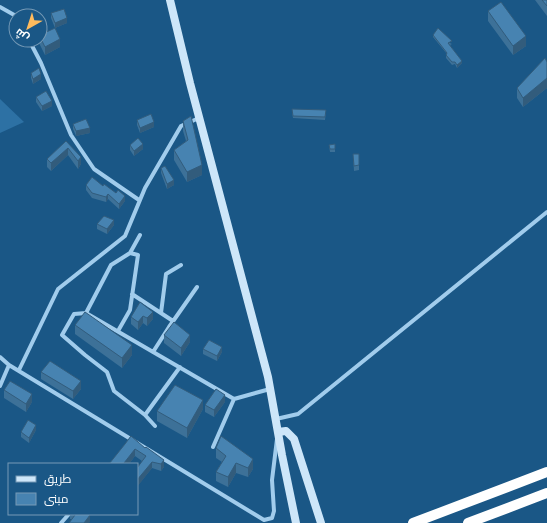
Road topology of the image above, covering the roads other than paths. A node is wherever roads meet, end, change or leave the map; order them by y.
1 (170, 0) edge
2 (33, 48) edge
3 (199, 117) junction
4 (139, 200) junction
5 (547, 212) edge
6 (140, 235) dead end
7 (130, 252) junction
8 (181, 265) dead end
9 (197, 287) dead end
10 (132, 294) junction
11 (86, 312) junction
12 (161, 313) junction
13 (173, 321) junction
14 (118, 331) junction
15 (153, 352) junction
16 (0, 357) edge
17 (9, 365) junction
18 (180, 367) junction
19 (18, 370) junction
20 (0, 386) edge
21 (270, 389) junction
22 (234, 399) junction
23 (145, 415) junction
24 (275, 419) junction
25 (155, 426) dead end
26 (278, 432) junction
27 (130, 438) junction
28 (126, 443) edge
29 (213, 447) dead end
30 (547, 472) edge
31 (547, 493) edge
32 (68, 515) edge
33 (61, 523) edge
34 (296, 523) edge
35 (322, 523) edge
36 (413, 523) edge
37 (468, 523) edge

1 - 3 main road
2 - 4 street
3 - 4 street
3 - 21 main road
4 - 19 street
5 - 24 street
6 - 7 street
7 - 10 street
7 - 11 street
8 - 12 street
9 - 13 street
10 - 12 street
10 - 14 street
11 - 14 street
11 - 23 street
12 - 13 street
13 - 15 street
14 - 15 street
15 - 18 street
16 - 17 street
17 - 19 street
17 - 20 street
18 - 22 street
18 - 23 street
19 - 27 street
21 - 22 street
21 - 24 main road
22 - 29 street
23 - 25 street
24 - 26 main road
26 - 27 street
26 - 34 main road
26 - 35 main road
27 - 28 street
30 - 36 highway
31 - 37 highway
32 - 33 street

